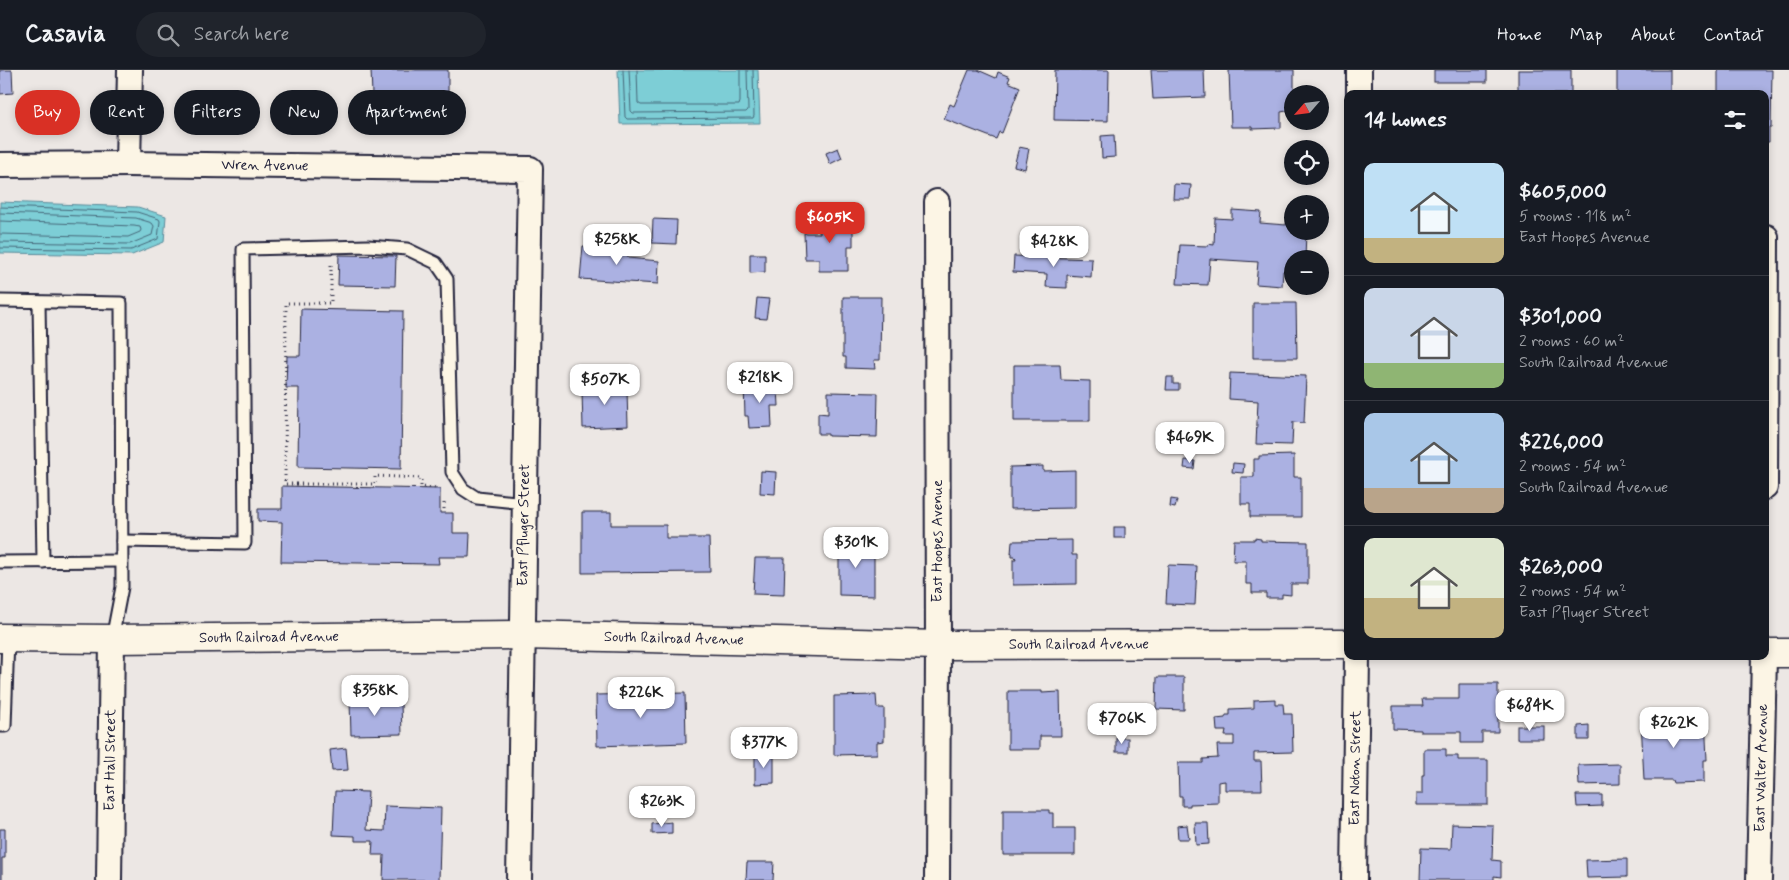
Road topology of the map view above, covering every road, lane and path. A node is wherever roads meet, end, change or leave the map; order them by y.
1 (130, 70) edge
2 (1359, 70) edge
3 (1359, 90) edge
4 (128, 164) junction
5 (0, 165) edge
6 (530, 169) joint
7 (938, 202) dead end
8 (331, 247) junction
9 (0, 301) edge
10 (40, 302) junction
11 (444, 488) dead end
12 (444, 495) dead end
13 (525, 502) junction
14 (444, 509) dead end
15 (122, 541) junction
16 (122, 561) junction
17 (0, 562) edge
18 (43, 562) junction
19 (523, 635) junction
20 (4, 638) edge
21 (112, 639) junction
22 (1344, 644) edge
23 (938, 645) junction
24 (1789, 653) edge
25 (1769, 655) edge
26 (1357, 660) edge
27 (1764, 660) edge
28 (0, 726) edge
29 (109, 880) edge
30 (519, 880) edge
31 (936, 880) edge
32 (1354, 880) edge
33 (1759, 880) edge

1 - 4 street
2 - 3 street
4 - 5 street, Wren Avenue
4 - 6 street, Wren Avenue
6 - 13 street, East Pfluger Street
7 - 23 street, East Hoopes Avenue
8 - 11 path
8 - 13 lane
8 - 15 lane
9 - 10 lane
10 - 15 lane
10 - 18 lane
12 - 14 path
13 - 19 street, East Pfluger Street
15 - 16 lane
16 - 18 lane
16 - 21 lane
17 - 18 lane
19 - 21 street, South Railroad Avenue
19 - 23 street, South Railroad Avenue
19 - 30 street, East Pfluger Street
20 - 21 street, South Railroad Avenue
20 - 28 lane
21 - 29 street, East Hall Street
22 - 23 street, South Railroad Avenue
23 - 31 street, East Hoopes Avenue
24 - 25 street
26 - 32 street, East Noton Street
27 - 33 street, East Walter Avenue

